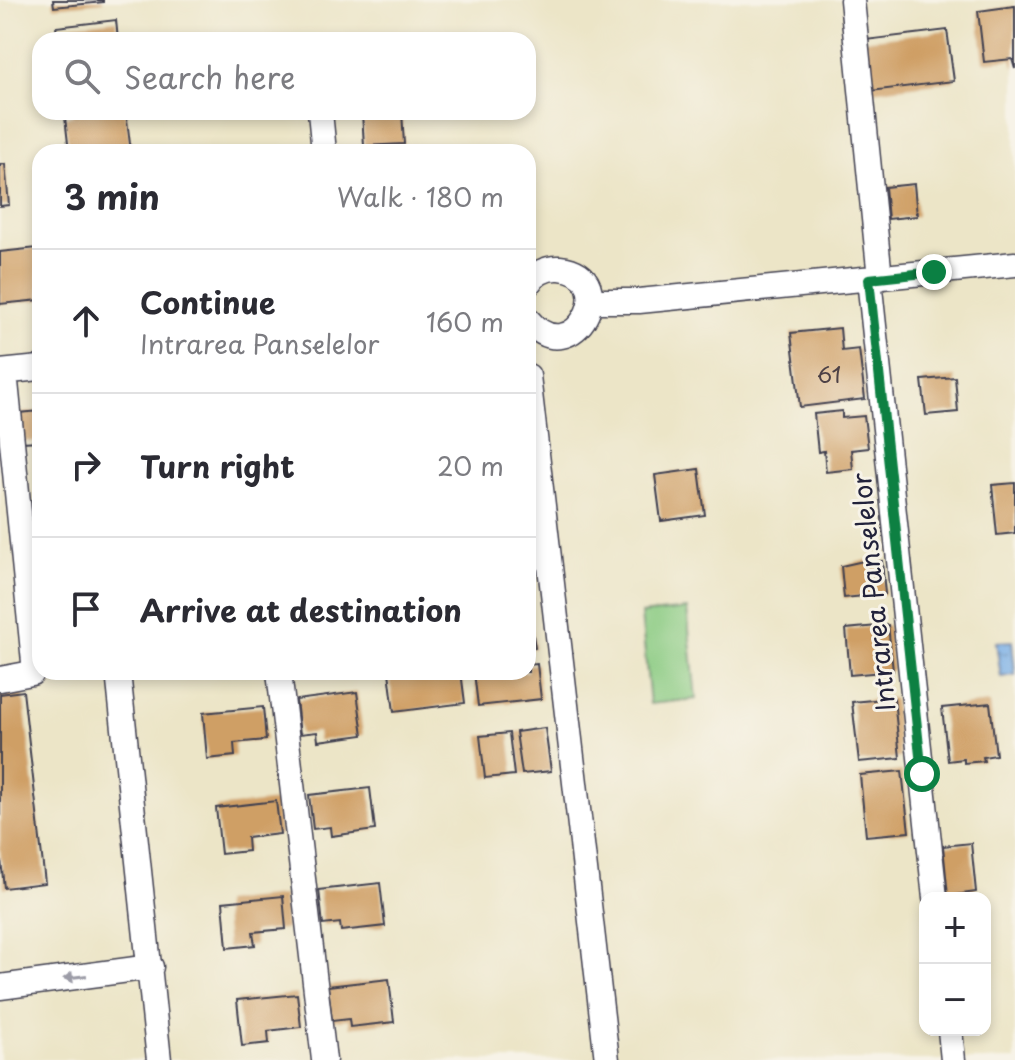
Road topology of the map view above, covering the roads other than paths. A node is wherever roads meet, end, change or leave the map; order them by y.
1 (852, 0) edge
2 (321, 120) edge
3 (323, 144) edge
4 (1015, 264) edge
5 (536, 275) edge
6 (874, 279) junction
7 (591, 301) junction
8 (536, 329) edge
9 (32, 369) edge
10 (2, 372) edge
11 (536, 445) edge
12 (32, 644) edge
13 (32, 673) edge
14 (0, 679) edge
15 (119, 680) edge
16 (280, 680) edge
17 (934, 892) edge
18 (151, 967) junction
19 (0, 987) edge
20 (951, 1036) edge
21 (159, 1060) edge
22 (324, 1060) edge
23 (607, 1060) edge
24 (953, 1060) edge

1 - 6 street, Intrarea Panselelor
2 - 3 street
4 - 6 street
5 - 7 street
6 - 7 street
6 - 17 street, Intrarea Panselelor
7 - 8 street
9 - 10 street
10 - 12 street
11 - 23 street
13 - 14 street
15 - 18 street
16 - 22 street
18 -> 19 street
18 - 21 street
20 - 24 street

